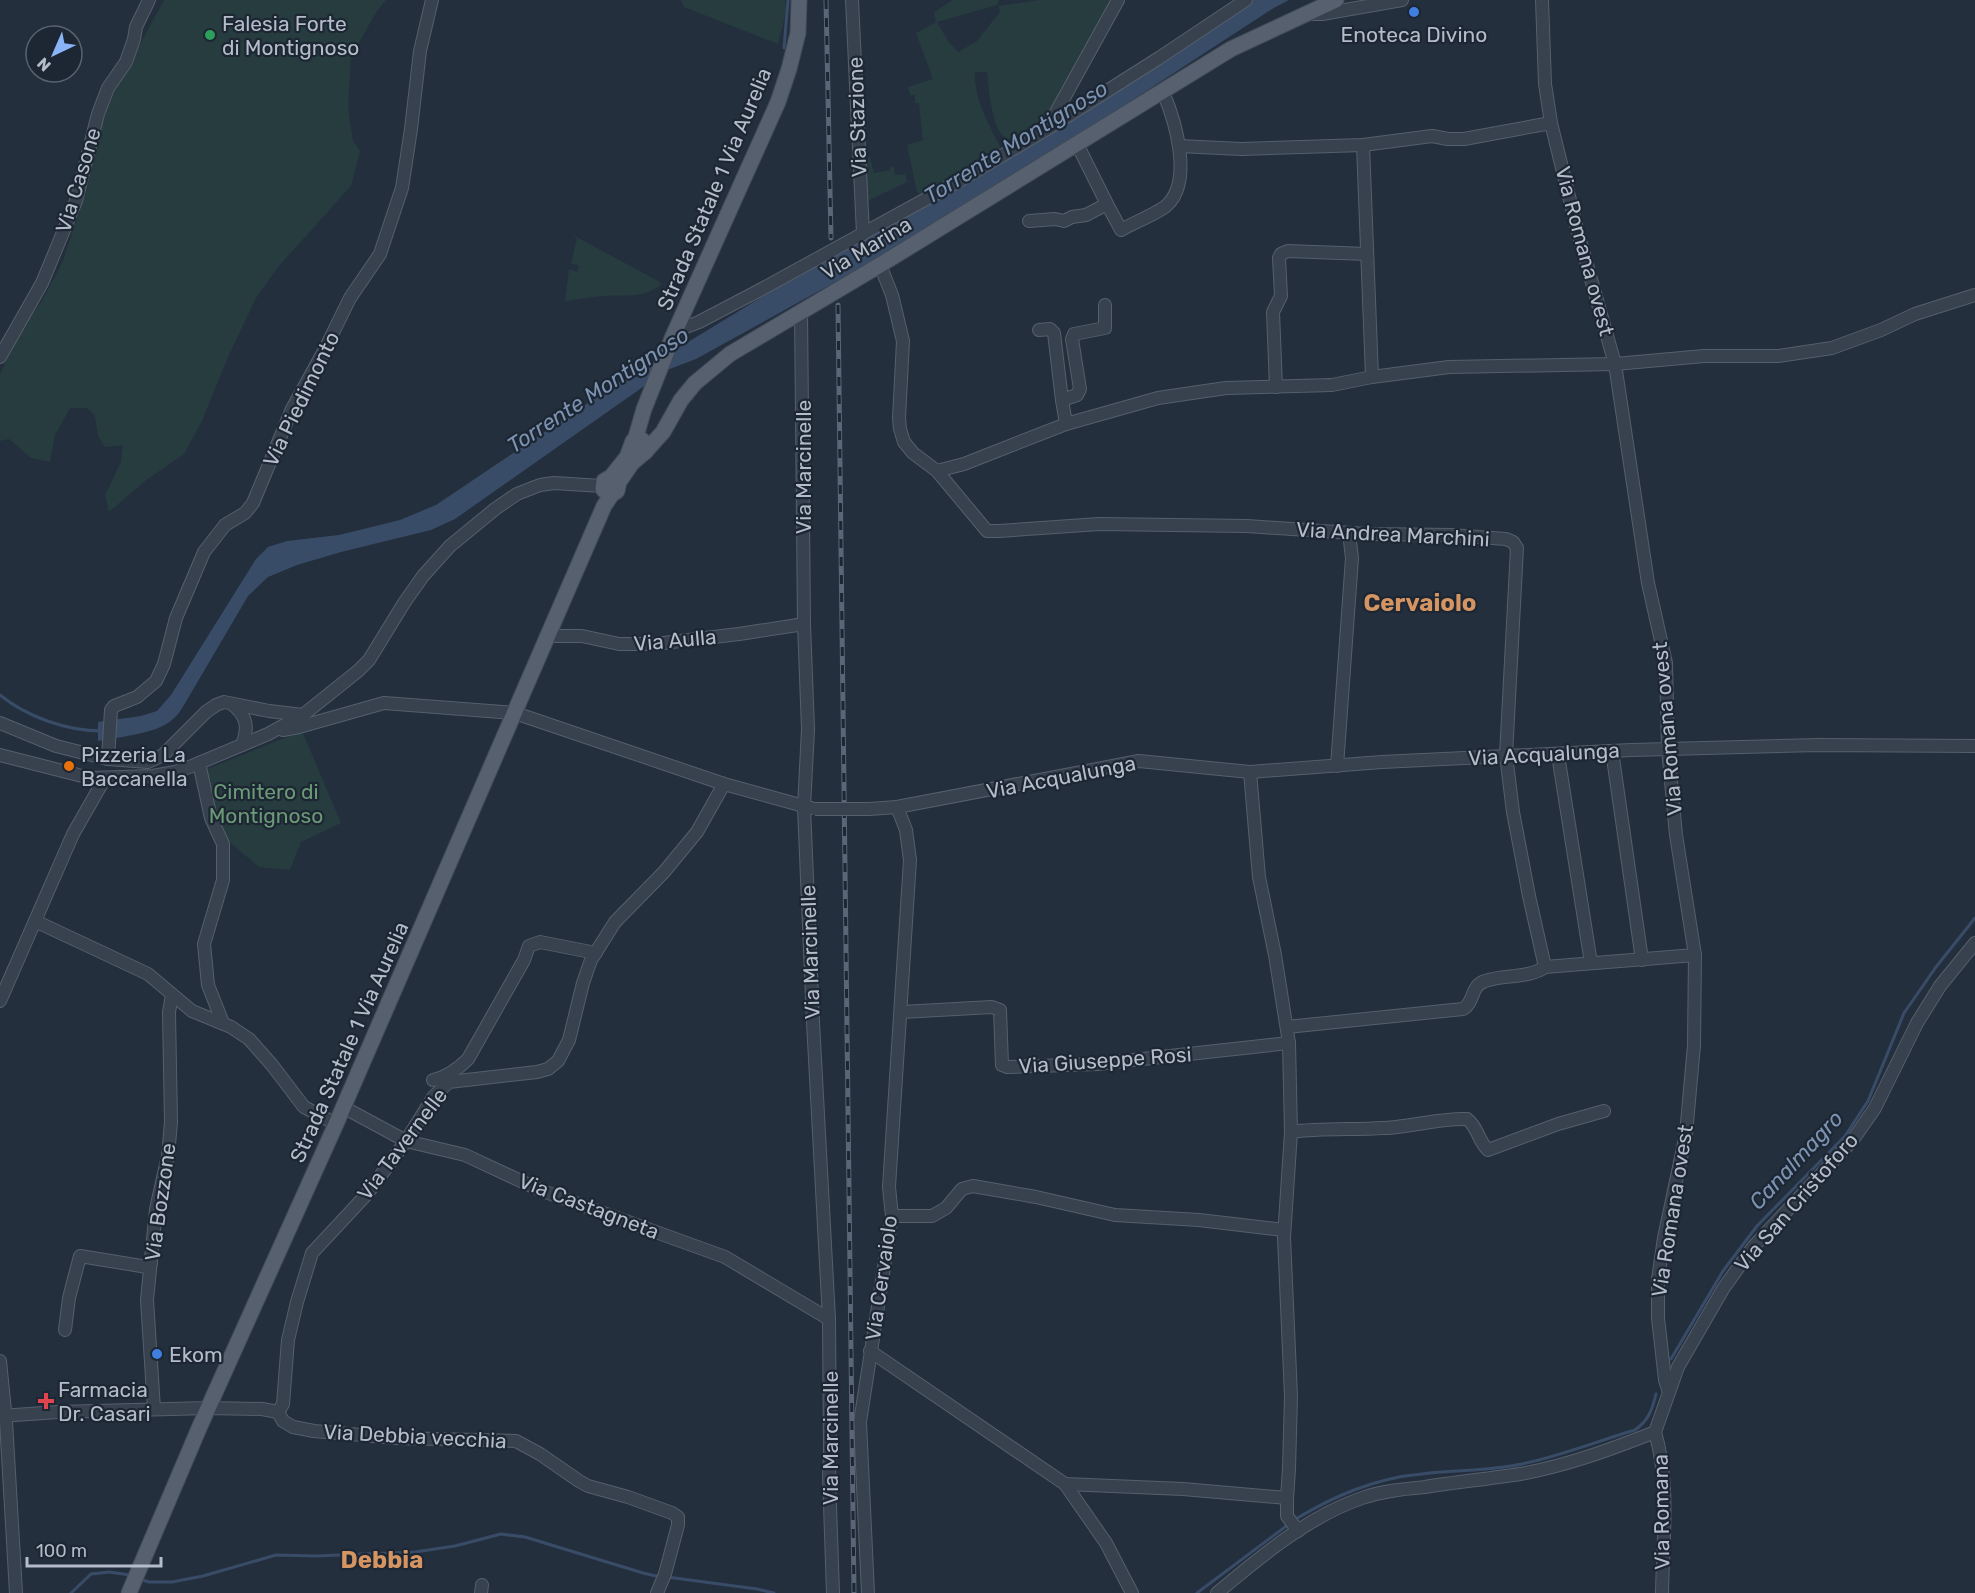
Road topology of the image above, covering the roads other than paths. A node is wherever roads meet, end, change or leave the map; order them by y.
1 (148, 0) edge
2 (432, 0) edge
3 (799, 0) edge
4 (852, 0) edge
5 (1118, 0) edge
6 (1246, 0) edge
7 (1336, 0) edge
8 (1402, 0) edge
9 (1542, 0) edge
10 (1305, 14) junction
11 (1164, 92) junction
12 (1551, 123) junction
13 (1047, 129) junction
14 (1077, 144) junction
15 (1363, 145) junction
16 (1179, 146) junction
17 (1107, 204) junction
18 (1029, 221) dead end
19 (863, 234) junction
20 (1367, 254) junction
21 (880, 265) junction
22 (1975, 295) edge
23 (1105, 305) dead end
24 (801, 311) junction
25 (1039, 330) dead end
26 (674, 334) junction
27 (0, 357) edge
28 (1615, 364) junction
29 (1372, 377) junction
30 (1276, 387) junction
31 (1062, 400) junction
32 (1066, 424) junction
33 (642, 441) junction
34 (937, 471) junction
35 (607, 491) junction
36 (1349, 533) junction
37 (804, 624) junction
38 (546, 636) junction
39 (231, 703) junction
40 (515, 713) junction
41 (303, 715) junction
42 (0, 723) edge
43 (273, 731) junction
44 (242, 744) junction
45 (1975, 746) edge
46 (1668, 749) junction
47 (1612, 751) junction
48 (109, 754) junction
49 (1558, 754) junction
50 (0, 755) edge
51 (1506, 755) junction
52 (200, 763) junction
53 (1336, 766) junction
54 (1250, 772) junction
55 (105, 778) junction
56 (724, 784) junction
57 (897, 807) junction
58 (810, 808) junction
59 (34, 921) junction
60 (1975, 943) edge
61 (596, 952) junction
62 (1695, 955) junction
63 (1642, 960) junction
64 (1591, 963) junction
65 (1545, 967) junction
66 (172, 995) junction
67 (1, 996) edge
68 (902, 1012) junction
69 (223, 1023) junction
70 (1287, 1027) junction
71 (1289, 1043) junction
72 (433, 1080) dead end
73 (343, 1107) junction
74 (1604, 1111) dead end
75 (336, 1124) junction
76 (1291, 1132) junction
77 (406, 1141) junction
78 (892, 1216) junction
79 (1284, 1230) junction
80 (151, 1263) junction
81 (829, 1319) junction
82 (65, 1330) dead end
83 (870, 1351) junction
84 (0, 1361) edge
85 (1670, 1392) junction
86 (209, 1408) junction
87 (154, 1409) junction
88 (278, 1412) junction
89 (3, 1416) edge
90 (1655, 1431) junction
91 (1065, 1484) junction
92 (1287, 1498) junction
93 (1297, 1530) junction
94 (131, 1590) edge
95 (16, 1593) edge
96 (657, 1593) edge
97 (833, 1593) edge
98 (868, 1593) edge
99 (1132, 1593) edge
100 (1217, 1593) edge
101 (1662, 1593) edge

1 - 27 street, Via Casone
2 - 48 street, Via Piedimonto
3 - 26 main road, Strada Statale 1 Via Aurelia
4 - 19 street, Via Stazione
5 - 13 street
6 - 13 street
7 - 10 main road, Via Marina
8 - 10 street
9 - 12 street, Via Romana ovest
10 - 11 main road, Via Marina
11 - 14 main road, Via Marina
11 - 16 street
12 - 15 street
12 - 28 street, Via Romana ovest
13 - 19 street
14 - 17 street
14 - 21 main road, Via Marina
15 - 16 street
15 - 20 street
16 - 17 street
17 - 18 street
19 - 26 street
20 - 29 street
20 - 30 street
21 - 24 main road, Via Marina
21 - 34 street
22 - 28 street
23 - 31 street
24 - 33 main road, Via Marina
24 - 37 street, Via Marcinelle
25 - 31 street
26 - 33 main road, Strada Statale 1 Via Aurelia
28 - 29 street
28 - 46 street, Via Romana ovest
29 - 30 street
30 - 32 street
31 - 32 street
32 - 34 street
33 - 35 main road, Strada Statale 1 Via Aurelia
34 - 36 street, Via Andrea Marchini
35 - 38 main road, Strada Statale 1 Via Aurelia
35 - 41 street
36 - 51 street, Via Andrea Marchini
36 - 53 street
37 - 38 street, Via Aulla
37 - 58 street, Via Marcinelle
38 - 40 main road, Strada Statale 1 Via Aurelia
39 - 41 street
39 - 44 street
39 - 48 street
40 - 43 street, Via Acqualunga
40 - 56 street, Via Acqualunga
40 - 73 main road, Strada Statale 1 Via Aurelia
41 - 43 street
42 - 48 street
43 - 44 street
44 - 52 street
45 - 46 street, Via Acqualunga
46 - 47 street, Via Acqualunga
46 - 62 street, Via Romana ovest
47 - 49 street, Via Acqualunga
47 - 63 street
49 - 51 street, Via Acqualunga
49 - 64 street
50 - 55 street
51 - 53 street, Via Acqualunga
51 - 65 street, Via Andrea Marchini
52 - 55 street
52 - 69 street
53 - 54 street, Via Acqualunga
54 - 57 street, Via Acqualunga
54 - 70 street
55 - 59 street
56 - 58 street, Via Acqualunga
56 - 61 street, Via Tavernelle
57 - 58 street, Via Acqualunga, bridge
57 - 68 street, Via Cervaiolo
58 - 81 street, Via Marcinelle
59 - 66 street
59 - 67 street
60 - 85 street, Via San Cristoforo
61 - 72 street
61 - 77 street, Via Tavernelle
62 - 63 street
62 - 85 street, Via Romana ovest
63 - 64 street
64 - 65 street
65 - 70 street
66 - 69 street
66 - 80 street, Via Bozzone
68 - 71 street, Via Giuseppe Rosi
68 - 78 street, Via Cervaiolo
69 - 75 street
70 - 71 street
71 - 76 street
73 - 75 main road, Strada Statale 1 Via Aurelia
73 - 77 street, Via Castagneta
74 - 76 street
75 - 86 main road, Strada Statale 1 Via Aurelia
76 - 79 street
77 - 81 street, Via Castagneta
77 - 88 street, Via Tavernelle
78 - 79 street
78 - 83 street, Via Cervaiolo
79 - 92 street
80 - 82 street
80 - 87 street, Via Bozzone
81 - 97 street, Via Marcinelle
83 - 91 street, Via Cervaiolo
83 - 98 street
84 - 89 street
85 - 90 street, Via San Cristoforo
86 - 87 street
86 - 88 street
86 - 94 main road, Strada Statale 1 Via Aurelia
87 - 89 street
88 - 96 street, Via Debbia vecchia
89 - 95 street
90 - 93 street
90 - 101 street, Via Romana
91 - 92 street
91 - 99 street, Via Cervaiolo
92 - 93 street
93 - 100 street

